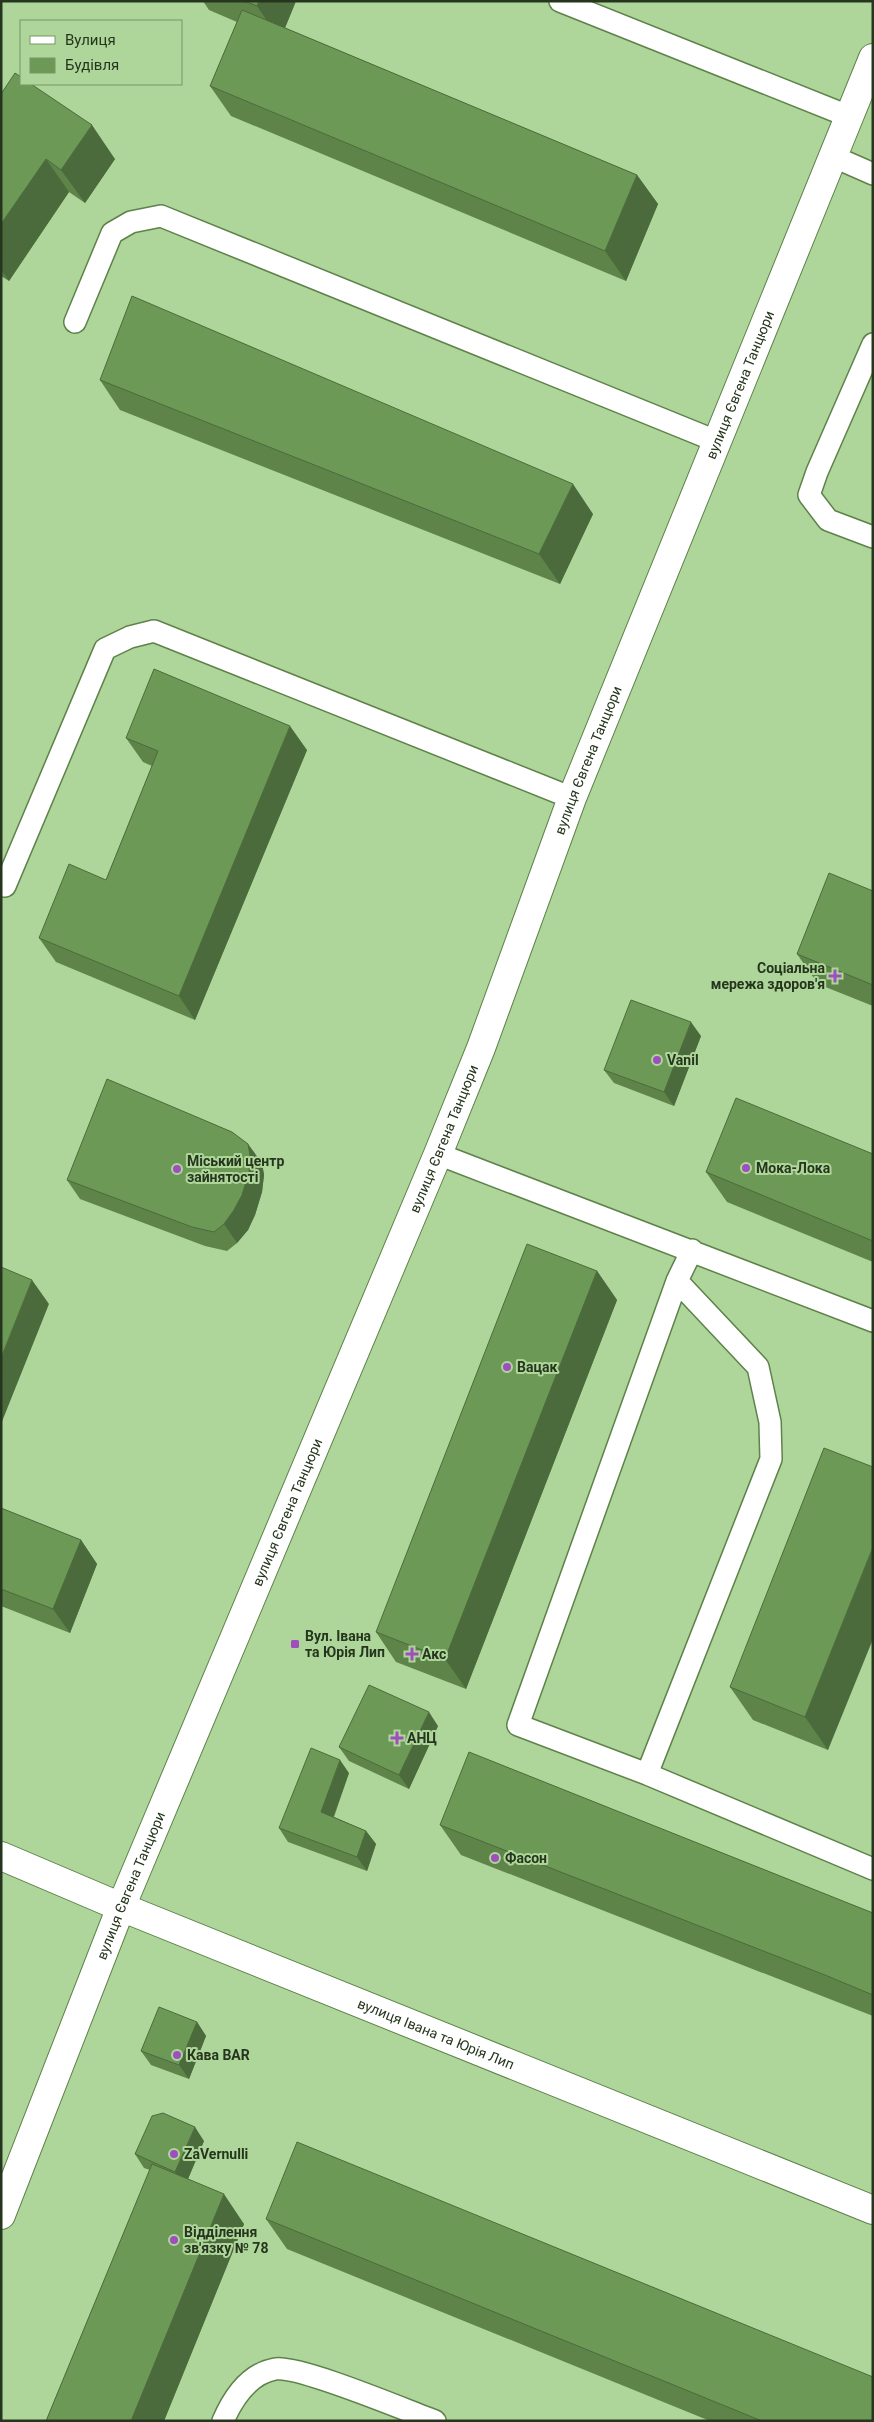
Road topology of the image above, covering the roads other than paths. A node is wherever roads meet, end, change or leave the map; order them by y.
1 (560, 1) edge
2 (873, 58) edge
3 (848, 116) junction
4 (832, 156) junction
5 (873, 174) edge
6 (75, 322) dead end
7 (873, 344) edge
8 (716, 441) junction
9 (873, 537) edge
10 (572, 798) junction
11 (5, 886) dead end
12 (438, 1154) junction
13 (692, 1250) junction
14 (677, 1281) junction
15 (873, 1321) edge
16 (647, 1774) junction
17 (1, 1856) edge
18 (873, 1869) edge
19 (121, 1907) junction
20 (873, 2210) edge
21 (1, 2215) edge
22 (223, 2421) edge
23 (434, 2421) edge

1 - 3 lane
2 - 3 street, вулиця Євгена Танцюри
3 - 4 street, вулиця Євгена Танцюри
4 - 5 lane
4 - 8 street, вулиця Євгена Танцюри
6 - 8 lane
7 - 9 lane
8 - 10 street, вулиця Євгена Танцюри
10 - 11 lane
10 - 12 street, вулиця Євгена Танцюри
12 - 13 lane
12 - 19 street, вулиця Євгена Танцюри
13 - 14 lane
13 - 15 lane
14 - 16 lane
14 - 16 lane
16 - 18 lane
17 - 19 street, вулиця Івана та Юрія Лип
19 - 20 street, вулиця Івана та Юрія Лип
19 - 21 street, вулиця Євгена Танцюри
22 - 23 lane

